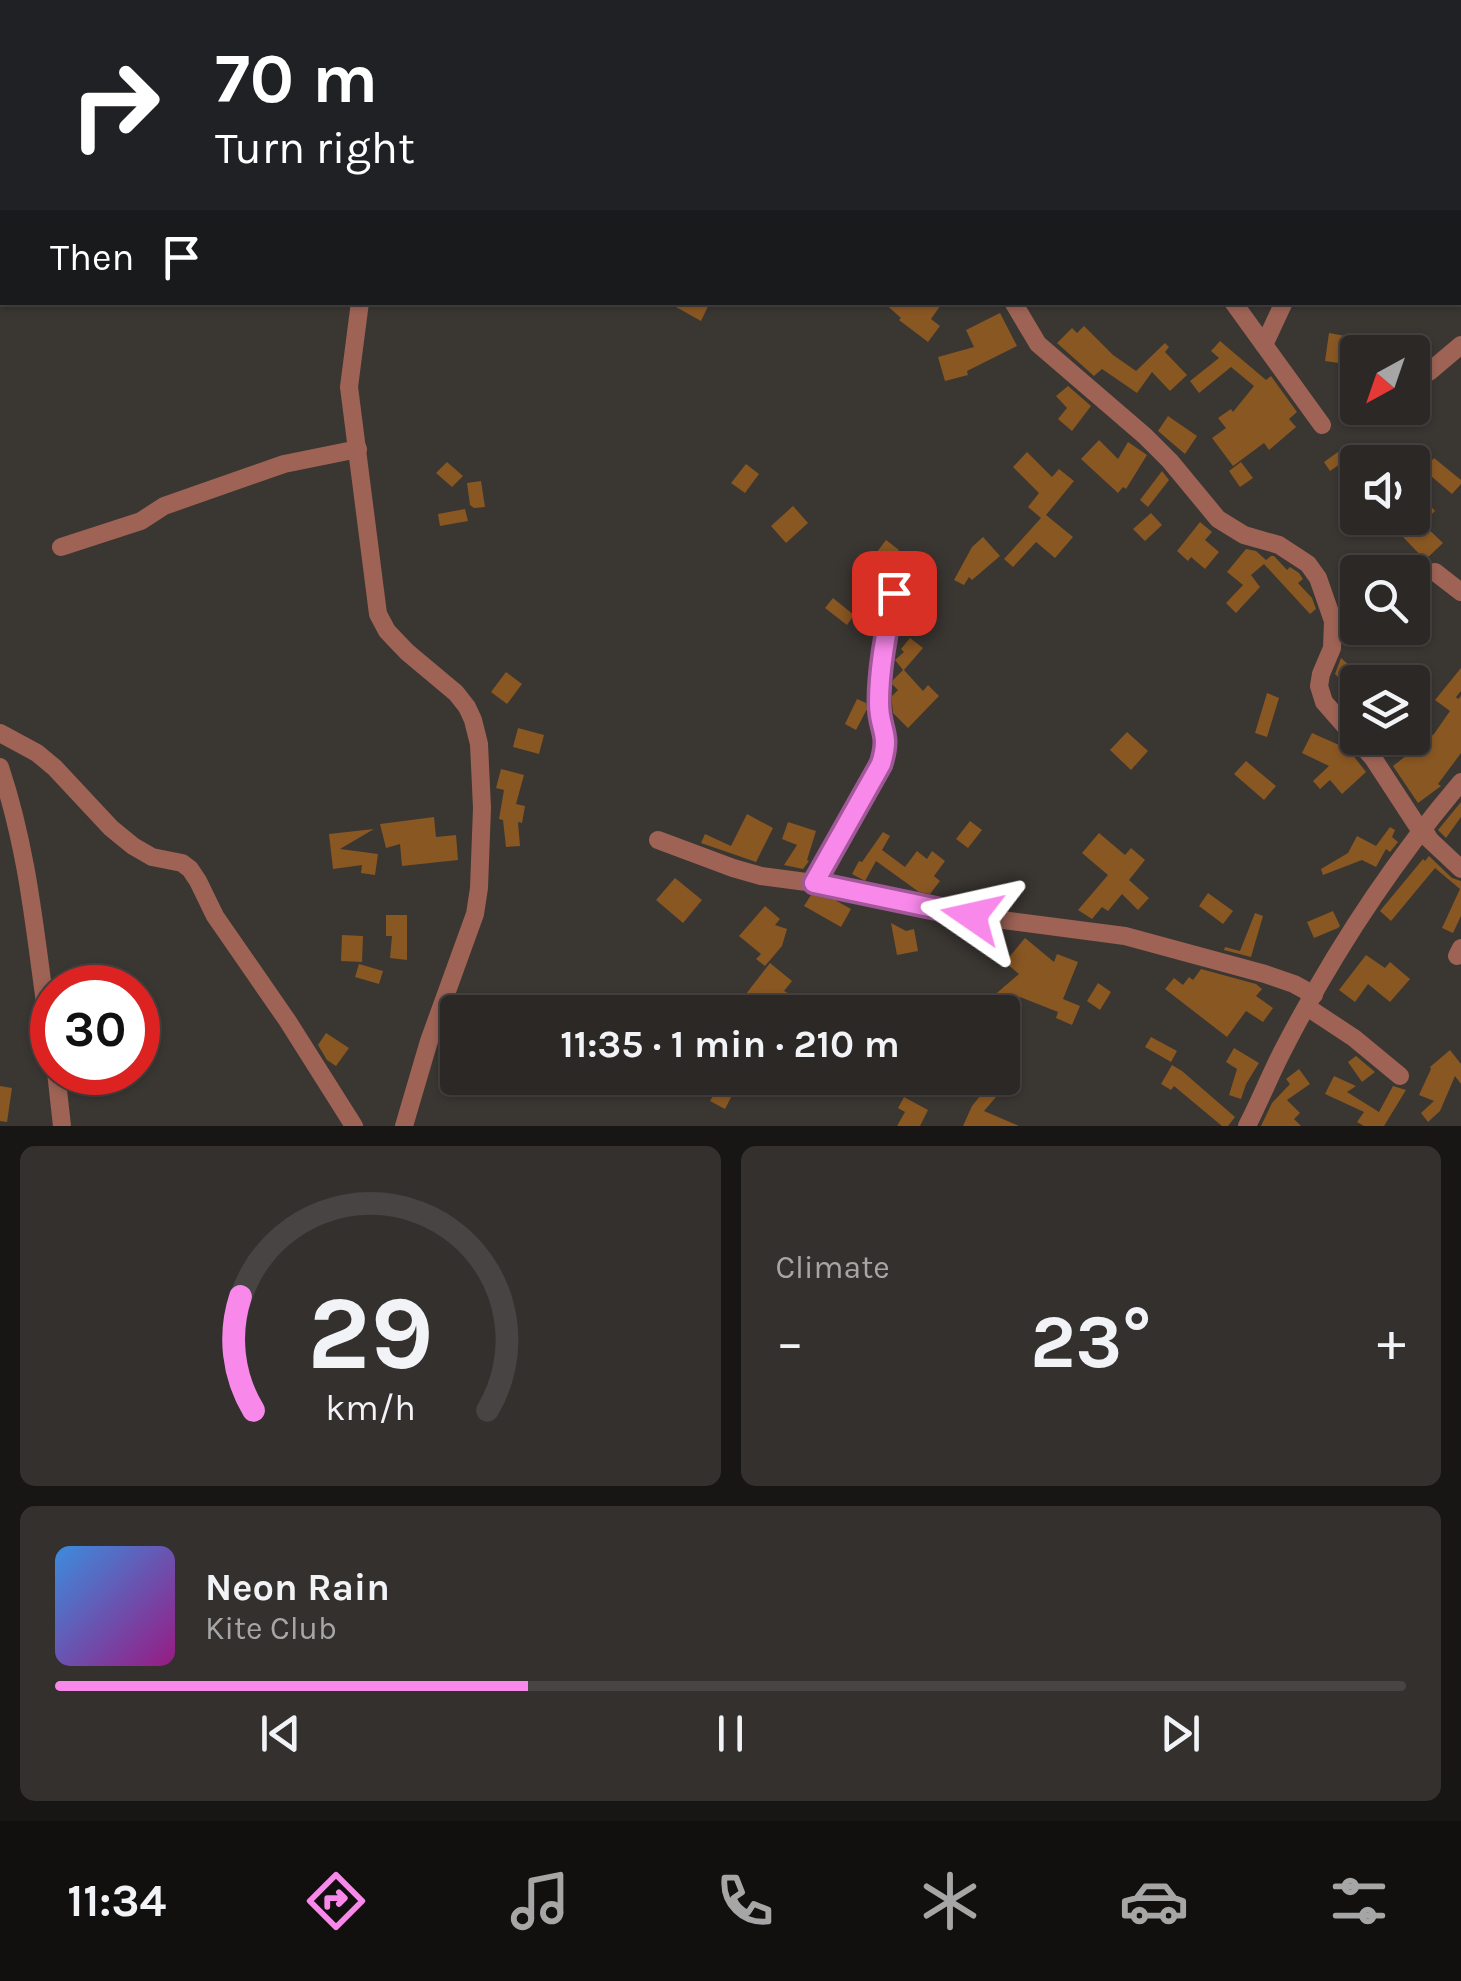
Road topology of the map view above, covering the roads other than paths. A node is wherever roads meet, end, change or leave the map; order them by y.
1 (360, 305) edge
2 (1015, 305) edge
3 (1235, 305) edge
4 (1283, 305) edge
5 (1461, 345) edge
6 (1264, 346) junction
7 (1430, 372) dead end
8 (1322, 426) dead end
9 (358, 449) junction
10 (60, 547) dead end
11 (1436, 572) dead end
12 (1461, 592) edge
13 (894, 593) dead end
14 (0, 733) edge
15 (0, 767) edge
16 (1461, 782) edge
17 (1421, 829) junction
18 (658, 840) dead end
19 (1461, 870) edge
20 (814, 883) junction
21 (40, 965) edge
22 (1311, 1001) junction
23 (1400, 1076) dead end
24 (59, 1095) edge
25 (62, 1126) edge
26 (354, 1126) edge
27 (404, 1126) edge
28 (1247, 1126) edge

1 - 9 street
2 - 17 street
3 - 6 street
4 - 6 street
5 - 7 street
6 - 8 street
9 - 10 street
9 - 27 street
11 - 12 street
13 - 20 street
14 - 26 street
15 - 21 street
16 - 17 street
17 - 19 street
17 - 22 street
18 - 20 street
20 - 22 street
22 - 23 street
22 - 28 street
24 - 25 street

